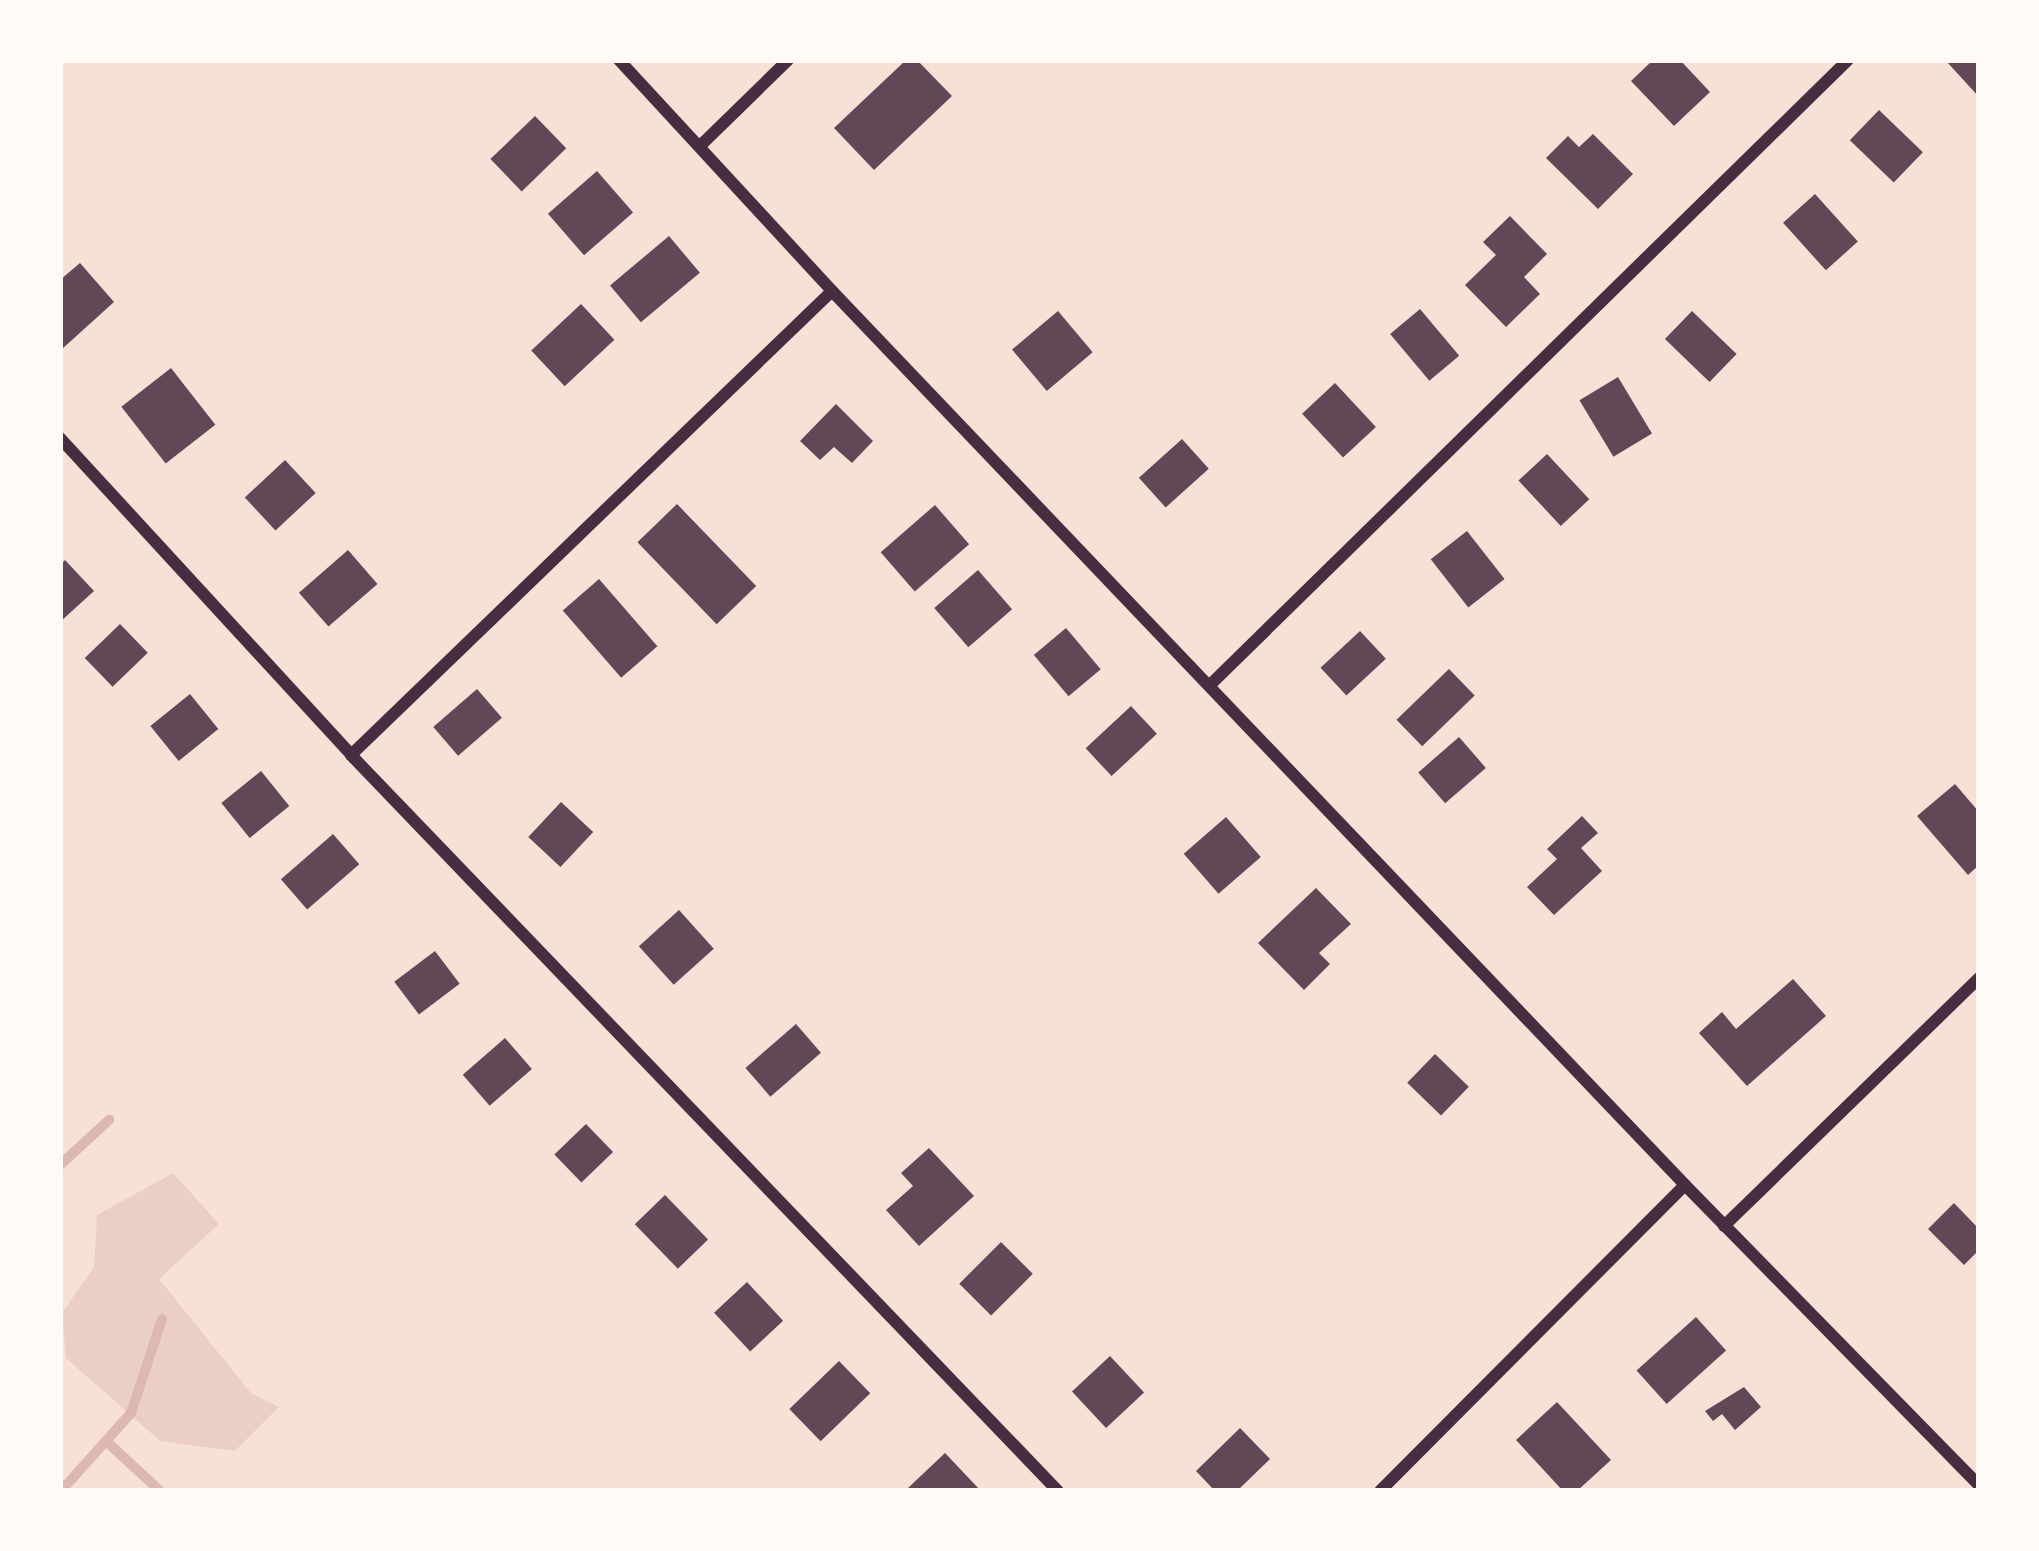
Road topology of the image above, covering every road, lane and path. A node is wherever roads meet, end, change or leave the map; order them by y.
1 (619, 60) edge
2 (788, 60) edge
3 (1848, 60) edge
4 (701, 145) junction
5 (832, 291) junction
6 (60, 438) edge
7 (1211, 684) junction
8 (351, 755) junction
9 (1979, 978) edge
10 (1684, 1185) junction
11 (1724, 1226) junction
12 (1979, 1485) edge
13 (1058, 1491) edge
14 (1380, 1491) edge

1 - 4 street
2 - 4 street
3 - 7 street
4 - 5 street
5 - 7 street
5 - 8 street
6 - 8 street
7 - 10 street
8 - 13 street
9 - 11 street
10 - 11 street
10 - 14 street
11 - 12 street

